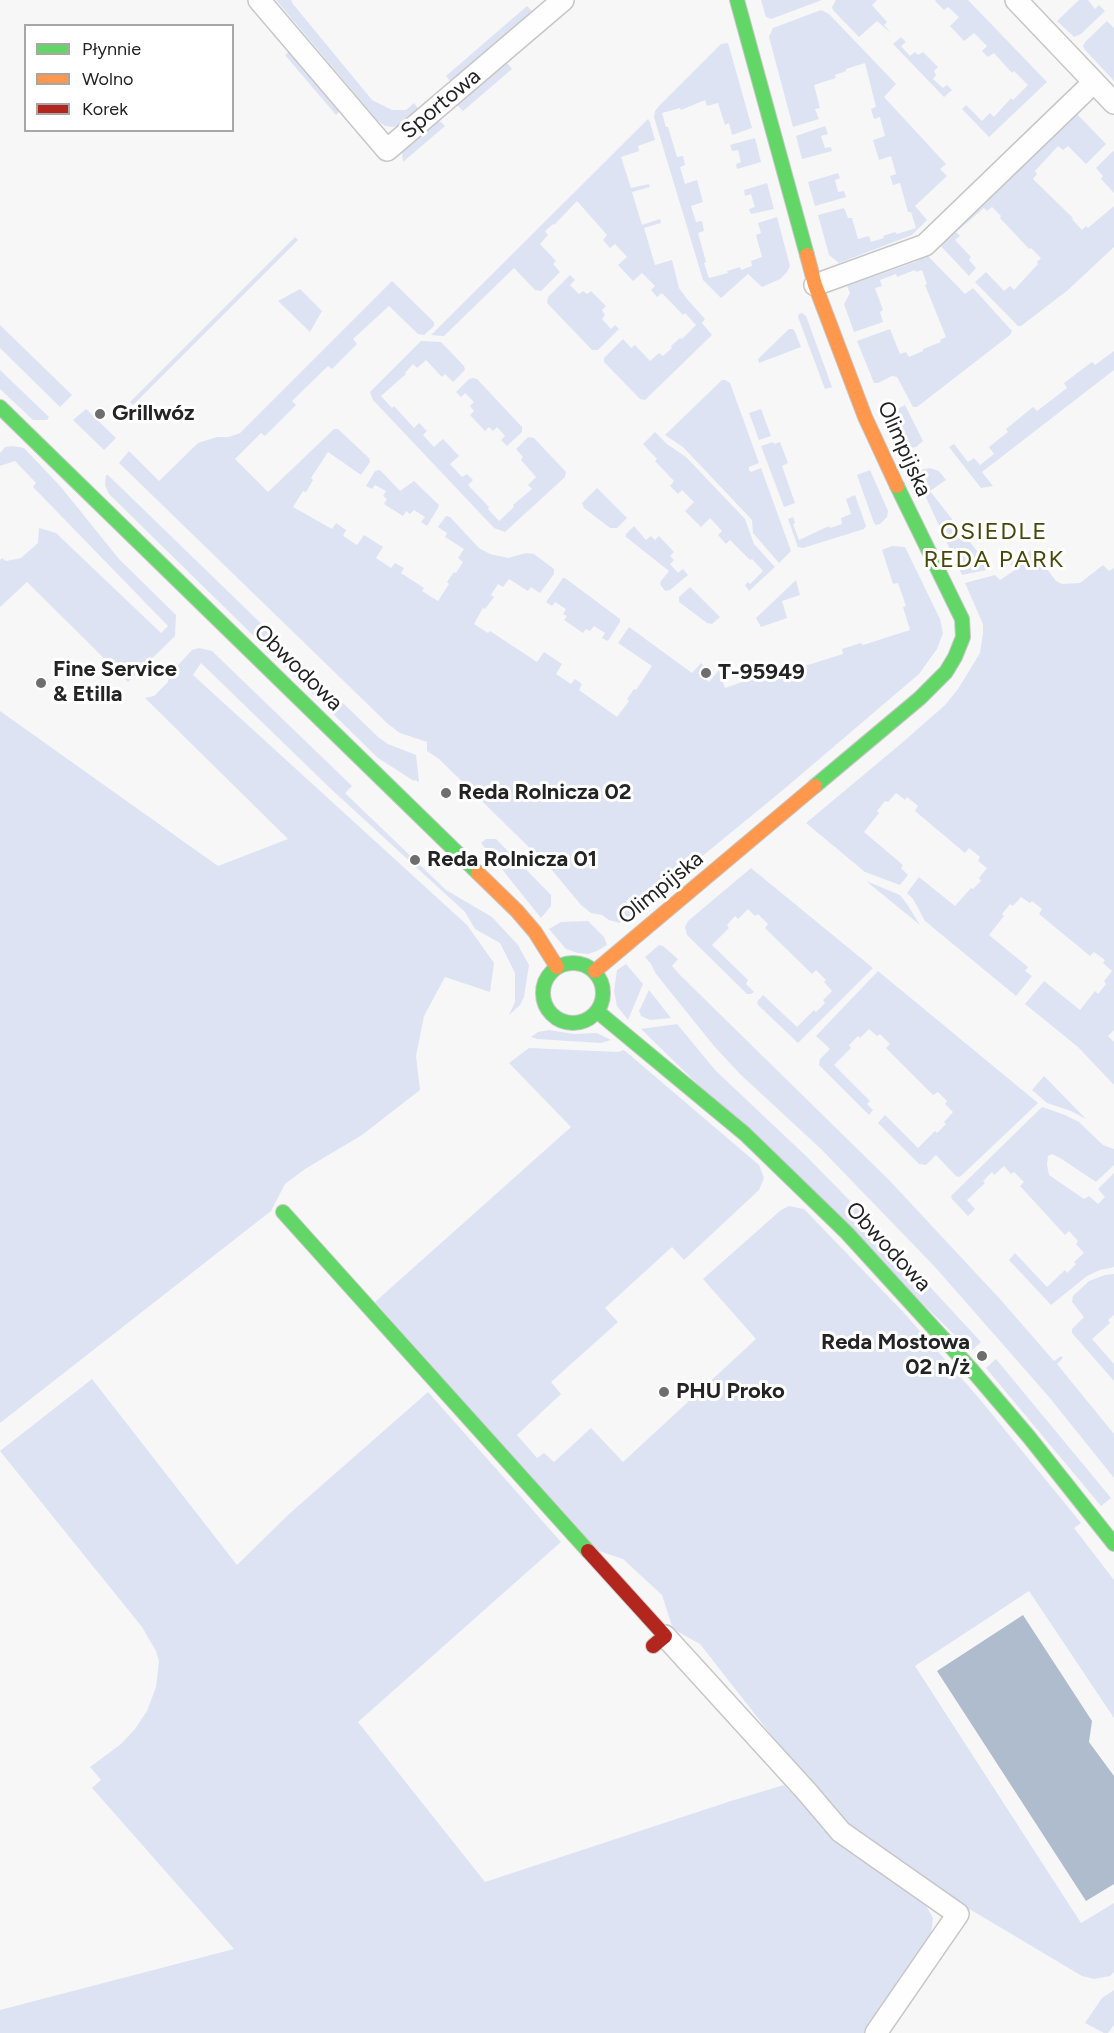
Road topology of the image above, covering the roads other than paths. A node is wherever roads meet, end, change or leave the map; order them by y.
1 (259, 0) edge
2 (563, 0) edge
3 (737, 0) edge
4 (1016, 0) edge
5 (1094, 82) junction
6 (1114, 103) edge
7 (816, 285) junction
8 (0, 407) edge
9 (557, 967) junction
10 (595, 971) junction
11 (598, 1012) junction
12 (283, 1212) dead end
13 (1114, 1544) edge
14 (659, 1641) joint
15 (876, 2033) edge

1 - 2 street, Sportowa
3 - 7 street, Olimpijska
4 - 5 street
5 - 6 street
5 - 7 street
7 - 10 street, Olimpijska
8 - 9 street, Obwodowa
9 - 10 street
9 - 11 street
10 - 11 street
11 - 13 street, Obwodowa
12 - 14 street
14 - 15 street

